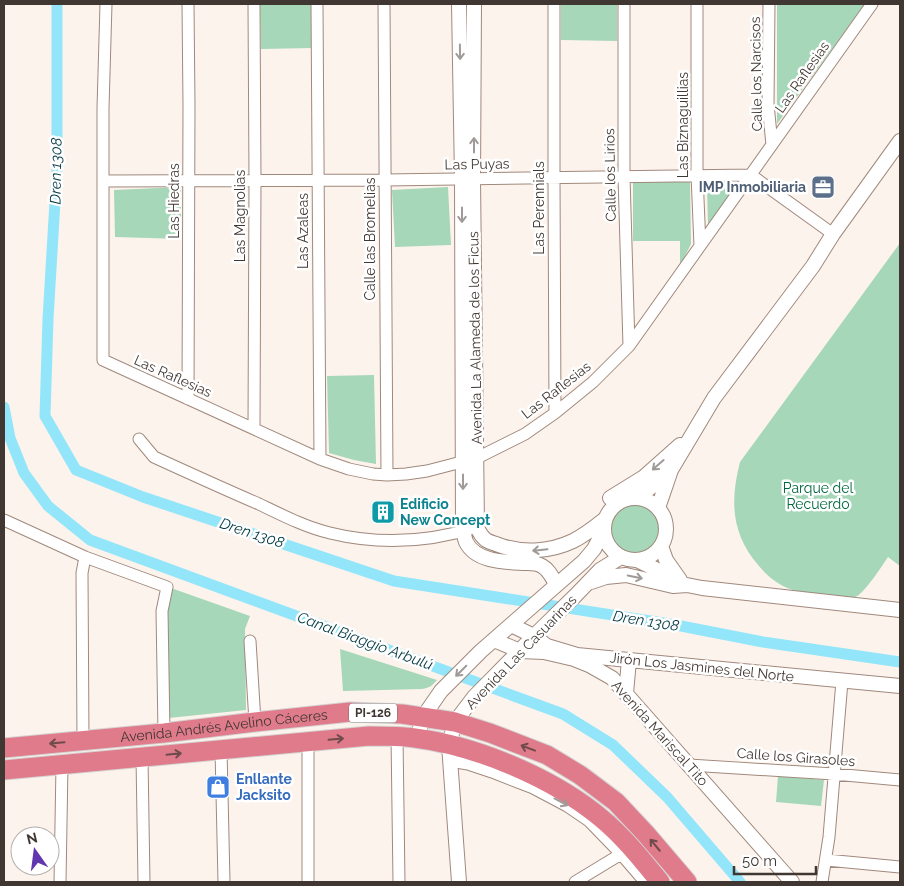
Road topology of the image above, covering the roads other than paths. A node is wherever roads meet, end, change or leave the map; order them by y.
1 (106, 4) edge
2 (188, 4) edge
3 (254, 4) edge
4 (317, 4) edge
5 (384, 4) edge
6 (459, 4) edge
7 (474, 4) edge
8 (554, 4) edge
9 (624, 4) edge
10 (697, 4) edge
11 (770, 4) edge
12 (872, 4) edge
13 (900, 141) edge
14 (772, 145) junction
15 (697, 175) junction
16 (751, 175) junction
17 (554, 178) junction
18 (624, 178) junction
19 (468, 179) junction
20 (318, 180) junction
21 (385, 180) junction
22 (103, 181) junction
23 (189, 181) junction
24 (255, 181) junction
25 (832, 234) junction
26 (700, 246) junction
27 (629, 346) junction
28 (188, 399) junction
29 (555, 413) junction
30 (254, 429) junction
31 (694, 432) junction
32 (139, 439) dead end
33 (320, 459) junction
34 (470, 460) junction
35 (671, 470) junction
36 (387, 475) junction
37 (637, 498) junction
38 (658, 508) junction
39 (4, 520) edge
40 (604, 525) junction
41 (477, 527) junction
42 (463, 531) junction
43 (586, 534) junction
44 (661, 546) junction
45 (85, 557) junction
46 (621, 557) junction
47 (637, 560) junction
48 (683, 583) junction
49 (588, 584) junction
50 (554, 586) junction
51 (900, 610) edge
52 (513, 623) junction
53 (534, 636) junction
54 (494, 640) junction
55 (250, 641) dead end
56 (520, 650) junction
57 (629, 660) junction
58 (842, 681) junction
59 (900, 686) edge
60 (626, 693) junction
61 (423, 716) junction
62 (255, 722) junction
63 (455, 722) junction
64 (164, 733) junction
65 (397, 736) junction
66 (417, 739) junction
67 (83, 741) junction
68 (308, 741) junction
69 (4, 748) edge
70 (221, 749) junction
71 (449, 753) junction
72 (142, 757) junction
73 (62, 765) junction
74 (689, 765) junction
75 (4, 770) edge
76 (834, 774) junction
77 (900, 780) edge
78 (628, 814) junction
79 (609, 834) junction
80 (626, 851) junction
81 (826, 860) junction
82 (900, 866) edge
83 (60, 882) edge
84 (144, 882) edge
85 (224, 882) edge
86 (308, 882) edge
87 (399, 882) edge
88 (459, 882) edge
89 (575, 882) edge
90 (645, 882) edge
91 (660, 882) edge
92 (687, 882) edge
93 (792, 882) edge
94 (822, 882) edge

1 - 22 street
2 - 23 street, Las Hiedras
3 - 24 street, Las Magnolias
4 - 20 street, Las Azaleas
5 - 21 street, Calle las Bromelias
6 -> 19 street, Avenida La Alameda de los Ficus
19 -> 7 street, Avenida La Alameda de los Ficus
8 - 17 street, Las Perennials
9 - 18 street, Calle los Lirios
10 - 15 street, Las Biznaguillias
11 - 14 street, Calle los Narcisos
12 - 14 street, Las Raflesias
13 - 25 street
14 - 16 street, Las Raflesias
15 - 16 street, Las Puyas
15 - 18 street, Las Puyas
15 - 26 street, Las Biznaguillias
16 - 25 street
16 - 26 street, Las Raflesias
17 - 18 street, Las Puyas
17 - 19 street, Las Puyas
17 - 29 street, Las Perennials
18 - 27 street, Calle los Lirios
19 - 21 street, Las Puyas
19 - 34 street, Avenida La Alameda de los Ficus
20 - 21 street, Las Puyas
20 - 24 street, Las Puyas
20 - 33 street, Las Azaleas
21 - 36 street, Calle las Bromelias
22 - 23 street, Las Puyas
22 - 28 street, Las Raflesias
23 - 24 street, Las Puyas
23 - 28 street, Las Hiedras
24 - 30 street, Las Magnolias
25 - 31 street
26 - 27 street, Las Raflesias
27 - 29 street, Las Raflesias
28 - 30 street, Las Raflesias
29 - 34 street, Las Raflesias
30 - 33 street, Las Raflesias
31 - 35 street
31 -> 43 street
32 - 42 street
33 - 36 street, Las Raflesias
34 - 36 street, Las Raflesias
34 - 41 street, Avenida La Alameda de los Ficus
34 -> 42 street, Avenida La Alameda de los Ficus
35 - 37 street
35 - 38 street
37 - 38 street
37 - 40 street
38 - 44 street
39 - 45 street
40 - 43 street
40 - 46 street
40 - 50 street, Avenida Las Casuarinas
41 - 42 street
43 -> 41 street
42 - 50 street, Avenida La Alameda de los Ficus
44 - 47 street
44 - 48 street
45 - 64 street
45 - 67 street
46 - 47 street
46 - 49 street, Avenida Las Casuarinas
47 - 48 street
49 -> 48 street
48 - 51 street
49 - 53 street, Avenida Las Casuarinas
50 - 52 street, Avenida Las Casuarinas
52 - 53 street, Jirón Los Jasmines del Norte
52 - 54 street, Avenida Las Casuarinas
53 - 56 street, Avenida Las Casuarinas
53 - 57 street, Jirón Los Jasmines del Norte
54 - 56 street, Avenida Mariscal Tito
54 -> 61 street, Avenida Las Casuarinas
55 - 62 street
56 - 60 street, Avenida Mariscal Tito
56 - 63 street, Avenida Las Casuarinas
57 - 58 street, Jirón Los Jasmines del Norte
57 - 60 street
58 - 59 street, Jirón Los Jasmines del Norte
58 - 76 street
60 - 74 street, Avenida Mariscal Tito
61 - 62 highway, Avenida Andrés Avelino Cáceres / PI-126
61 - 63 highway, Avenida Andrés Avelino Cáceres / PI-126
61 - 66 street, Avenida Las Casuarinas
62 - 64 highway, Avenida Andrés Avelino Cáceres / PI-126
63 - 71 street, Avenida Las Casuarinas
78 -> 63 highway, Avenida Andrés Avelino Cáceres / PI-126
64 - 67 highway, Avenida Andrés Avelino Cáceres / PI-126
65 - 66 highway, Avenida Andrés Avelino Cáceres / PI-126
68 -> 65 highway, Avenida Andrés Avelino Cáceres / PI-126
65 - 87 street
66 - 71 highway, Avenida Andrés Avelino Cáceres / PI-126
67 -> 69 highway, Avenida Andrés Avelino Cáceres / PI-126
68 - 70 highway, Avenida Andrés Avelino Cáceres / PI-126
68 - 86 street
72 -> 70 highway, Avenida Andrés Avelino Cáceres / PI-126
70 - 85 street
71 -> 79 highway, Avenida Andrés Avelino Cáceres / PI-126
71 - 88 street, Avenida Las Casuarinas
72 - 73 highway, Avenida Andrés Avelino Cáceres / PI-126
72 - 84 street
73 - 75 highway, Avenida Andrés Avelino Cáceres / PI-126
73 - 83 street
74 - 76 street, Calle los Girasoles
74 - 93 street, Avenida Mariscal Tito
76 - 77 street, Calle los Girasoles
76 - 81 street
78 - 79 highway
92 -> 78 highway, Avenida Andrés Avelino Cáceres / PI-126
79 - 80 highway, Avenida Andrés Avelino Cáceres / PI-126
80 - 89 street
80 - 90 street, Avenida Andrés Avelino Cáceres
80 - 91 highway, Avenida Andrés Avelino Cáceres / PI-126
81 - 82 street
81 - 94 street

